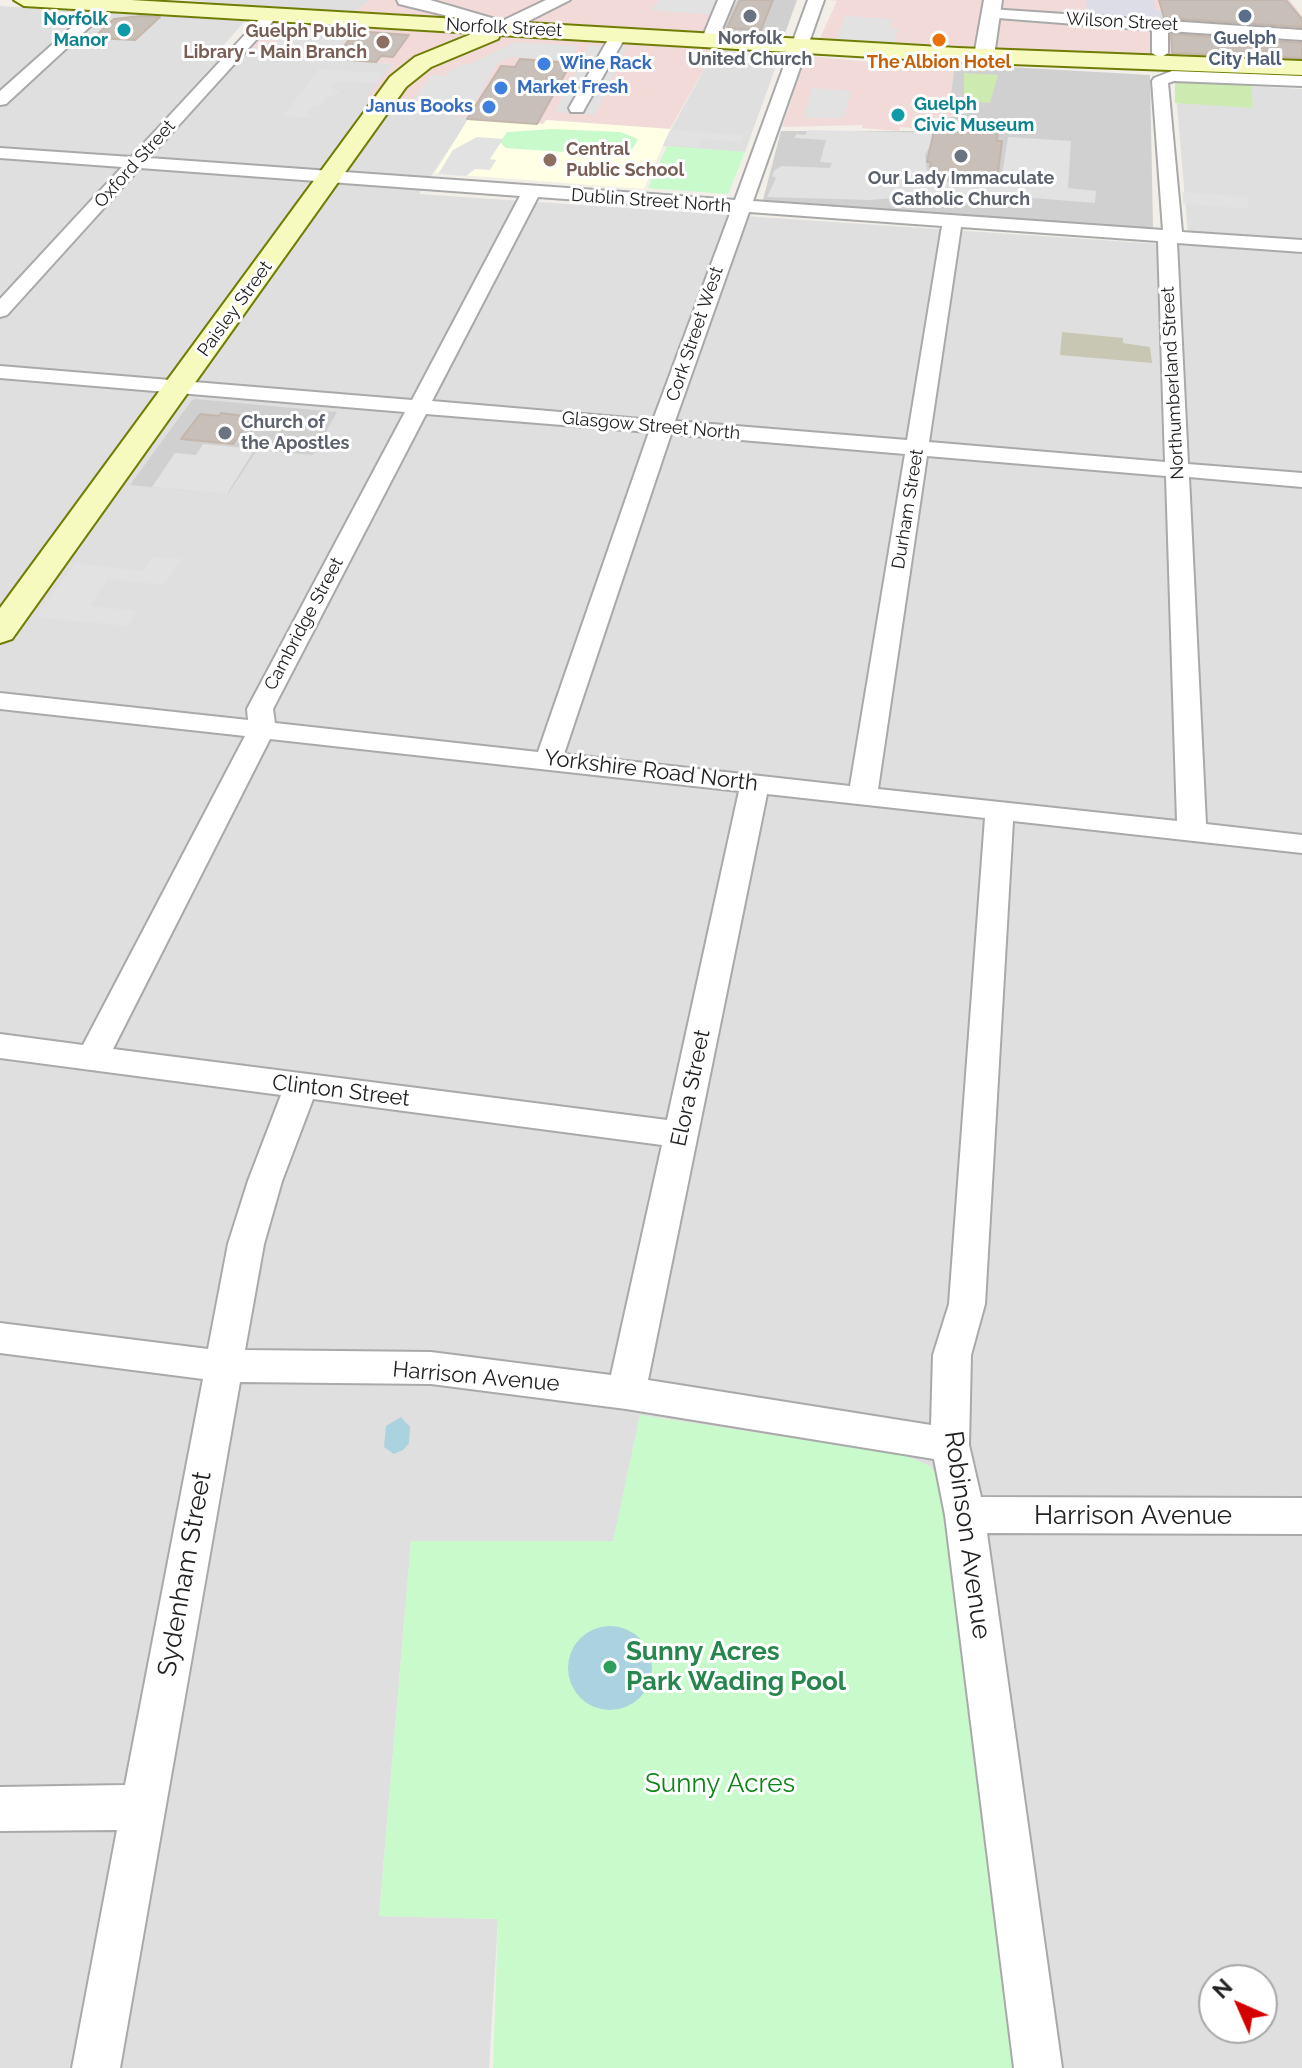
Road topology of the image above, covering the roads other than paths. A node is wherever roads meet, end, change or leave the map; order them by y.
1 (24, 0) edge
2 (406, 0) edge
3 (561, 0) edge
4 (726, 0) edge
5 (816, 0) edge
6 (104, 6) junction
7 (992, 7) edge
8 (270, 16) junction
9 (1167, 24) junction
10 (503, 28) junction
11 (1302, 35) edge
12 (618, 36) junction
13 (709, 41) junction
14 (797, 46) junction
15 (1160, 53) dead end
16 (984, 56) junction
17 (1302, 70) edge
18 (1302, 81) edge
19 (0, 100) edge
20 (577, 108) dead end
21 (0, 153) edge
22 (136, 162) junction
23 (330, 177) junction
24 (531, 193) junction
25 (740, 207) junction
26 (952, 223) junction
27 (1167, 237) junction
28 (1302, 246) edge
29 (0, 311) edge
30 (0, 372) edge
31 (179, 387) junction
32 (420, 407) junction
33 (662, 427) junction
34 (918, 448) junction
35 (1177, 470) junction
36 (1302, 480) edge
37 (0, 632) edge
38 (0, 701) edge
39 (262, 729) junction
40 (549, 759) junction
41 (755, 784) junction
42 (863, 795) junction
43 (1000, 809) junction
44 (1192, 831) junction
45 (1302, 844) edge
46 (0, 1046) edge
47 (92, 1059) junction
48 (301, 1086) junction
49 (681, 1135) junction
50 (0, 1338) edge
51 (222, 1366) junction
52 (626, 1393) junction
53 (950, 1445) junction
54 (965, 1515) junction
55 (1302, 1516) edge
56 (143, 1807) junction
57 (0, 1809) edge
58 (96, 2068) edge
59 (1038, 2068) edge

1 - 6 main road, Norfolk Street
2 - 10 street
3 - 10 street
4 - 13 street
5 - 14 street, Cork Street West
6 - 8 main road, Norfolk Street
6 - 19 street
7 - 9 street, Wilson Street
7 - 16 street
8 - 10 main road, Norfolk Street
8 - 22 street, Oxford Street
9 - 11 street, Wilson Street
9 - 15 street
10 - 12 main road, Norfolk Street
10 - 23 main road, Paisley Street
12 - 13 main road, Norfolk Street
12 - 20 street
13 - 14 main road, Norfolk Street
14 - 16 main road, Norfolk Street
14 - 25 street, Cork Street West
16 - 17 main road, Norfolk Street
18 - 27 street, Northumberland Street
21 - 22 street, Dublin Street North
22 - 23 street, Dublin Street North
22 - 29 street, Oxford Street
23 - 24 street, Dublin Street North
23 - 31 main road, Paisley Street
24 - 25 street, Dublin Street North
24 - 32 street, Cambridge Street
25 - 26 street, Dublin Street North
25 - 33 street, Cork Street West
26 - 27 street, Dublin Street North
26 - 34 street, Durham Street
27 - 28 street, Dublin Street North
27 - 35 street, Northumberland Street
30 - 31 street, Glasgow Street North
31 - 32 street, Glasgow Street North
31 - 37 main road, Paisley Street
32 - 33 street, Glasgow Street North
32 - 39 street, Cambridge Street
33 - 34 street, Glasgow Street North
33 - 40 street, Cork Street West
34 - 35 street, Glasgow Street North
34 - 42 street, Durham Street
35 - 36 street, Glasgow Street North
35 - 44 street, Northumberland Street
38 - 39 street, Yorkshire Road North
39 - 40 street, Yorkshire Road North
39 - 47 street, Cambridge Street
40 - 41 street, Yorkshire Road North
41 - 42 street, Yorkshire Road North
41 - 49 street, Elora Street
42 - 43 street, Yorkshire Road North
43 - 44 street, Yorkshire Road North
43 - 53 street, Robinson Avenue
44 - 45 street, Yorkshire Road North
46 - 47 street, Clinton Street
47 - 48 street, Clinton Street
48 - 49 street, Clinton Street
48 - 51 street, Sydenham Street
49 - 52 street, Elora Street
50 - 51 street, Harrison Avenue
51 - 52 street, Harrison Avenue
51 - 56 street, Sydenham Street
52 - 53 street, Harrison Avenue
53 - 54 street, Robinson Avenue
54 - 55 street, Harrison Avenue
54 - 59 street, Robinson Avenue
56 - 57 street
56 - 58 street, Sydenham Street

